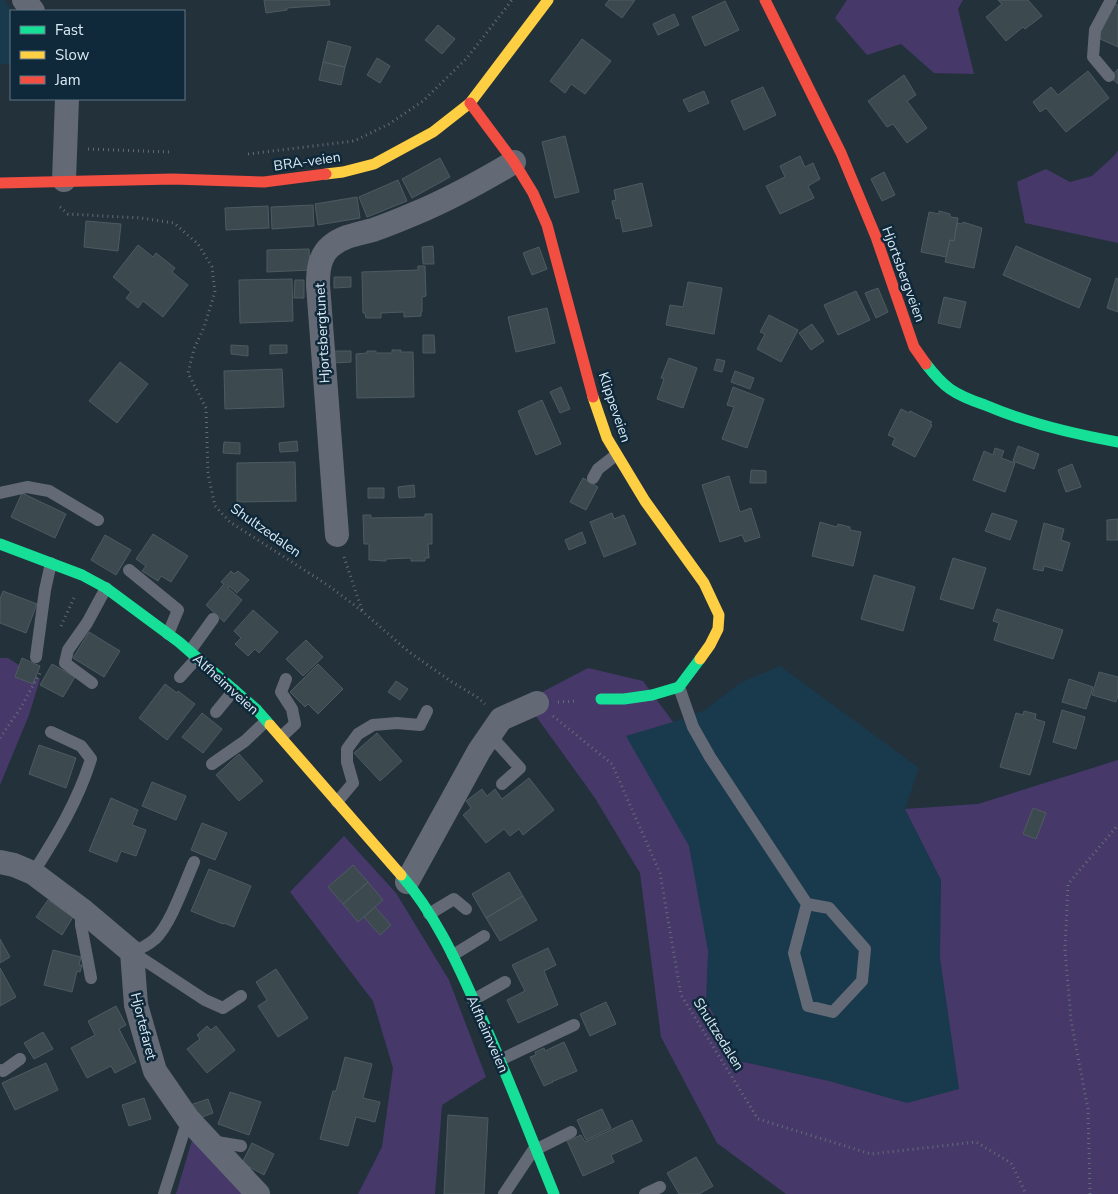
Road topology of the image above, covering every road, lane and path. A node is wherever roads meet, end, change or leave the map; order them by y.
1 (24, 0) edge
2 (512, 0) edge
3 (548, 0) edge
4 (765, 0) edge
5 (1111, 0) edge
6 (32, 10) edge
7 (1109, 76) dead end
8 (68, 100) edge
9 (470, 104) junction
10 (80, 149) dead end
11 (170, 152) dead end
12 (246, 154) dead end
13 (514, 162) junction
14 (53, 181) junction
15 (0, 183) edge
16 (1118, 442) edge
17 (616, 455) junction
18 (593, 478) dead end
19 (0, 493) edge
20 (98, 520) dead end
21 (337, 535) joint
22 (0, 544) edge
23 (51, 563) junction
24 (129, 570) dead end
25 (106, 588) junction
26 (362, 610) junction
27 (213, 619) dead end
28 (168, 634) junction
29 (193, 654) junction
30 (36, 657) dead end
31 (180, 677) dead end
32 (286, 679) dead end
33 (92, 684) dead end
34 (679, 687) junction
35 (234, 690) junction
36 (601, 700) joint
37 (537, 703) junction
38 (427, 711) dead end
39 (216, 712) dead end
40 (266, 720) junction
41 (495, 727) junction
42 (50, 732) dead end
43 (281, 737) junction
44 (212, 764) dead end
45 (502, 784) dead end
46 (337, 802) junction
47 (1118, 825) edge
48 (0, 862) edge
49 (194, 862) dead end
50 (33, 873) junction
51 (407, 882) junction
52 (807, 904) junction
53 (81, 909) junction
54 (466, 909) dead end
55 (430, 914) junction
56 (484, 936) dead end
57 (132, 952) junction
58 (453, 955) junction
59 (91, 978) dead end
60 (505, 982) dead end
61 (242, 996) dead end
62 (473, 1000) junction
63 (574, 1025) dead end
64 (20, 1059) dead end
65 (500, 1060) junction
66 (0, 1070) edge
67 (188, 1119) junction
68 (572, 1132) dead end
69 (209, 1141) junction
70 (241, 1146) dead end
71 (536, 1148) junction
72 (660, 1187) dead end
73 (164, 1194) edge
74 (258, 1194) edge
75 (504, 1194) edge
76 (554, 1194) edge
77 (646, 1194) edge
78 (1026, 1194) edge
79 (1090, 1194) edge

1 - 6 street
2 - 12 path
3 - 9 street, BRA-veien
4 - 16 street, Hjortsbergveien
5 - 7 lane
8 - 14 street
9 - 13 street, Klippeveien
9 - 14 street, BRA-veien
10 - 11 path
13 - 17 street, Klippeveien
13 - 21 street, Hjortsbergtunet
14 - 15 street, BRA-veien
14 - 26 path, Shultzedalen
17 - 18 lane
17 - 34 street, Klippeveien
19 - 20 lane
21 - 26 path
22 - 23 street, Alfheimveien
23 - 25 street, Alfheimveien
23 - 30 lane
24 - 28 lane
25 - 28 street, Alfheimveien
25 - 33 lane
26 - 41 path, Shultzedalen
27 - 29 lane
28 - 29 street, Alfheimveien
29 - 31 lane
29 - 35 street, Alfheimveien
32 - 43 lane
34 - 36 street
34 - 52 lane
35 - 39 lane
35 - 40 street, Alfheimveien
36 - 37 path
37 - 41 street
37 - 78 path, Shultzedalen
38 - 46 lane
40 - 43 street, Alfheimveien
40 - 44 lane
41 - 45 lane
41 - 51 street
42 - 50 lane
43 - 46 street, Alfheimveien
46 - 51 street, Alfheimveien
47 - 79 path
48 - 50 street
49 - 57 lane
50 - 53 street
51 - 55 street, Alfheimveien
52 - 52 lane
53 - 57 street
53 - 59 lane
54 - 55 lane
55 - 58 street, Alfheimveien
56 - 58 lane
57 - 61 lane
57 - 67 street, Hjortefaret
58 - 62 street, Alfheimveien
60 - 62 lane
62 - 65 street, Alfheimveien
63 - 65 lane
64 - 66 lane
65 - 71 street, Alfheimveien
67 - 69 street, Hjortefaret
67 - 73 lane
68 - 71 lane
69 - 70 lane
69 - 74 street, Hjortefaret
71 - 75 lane
71 - 76 street, Alfheimveien
72 - 77 lane

